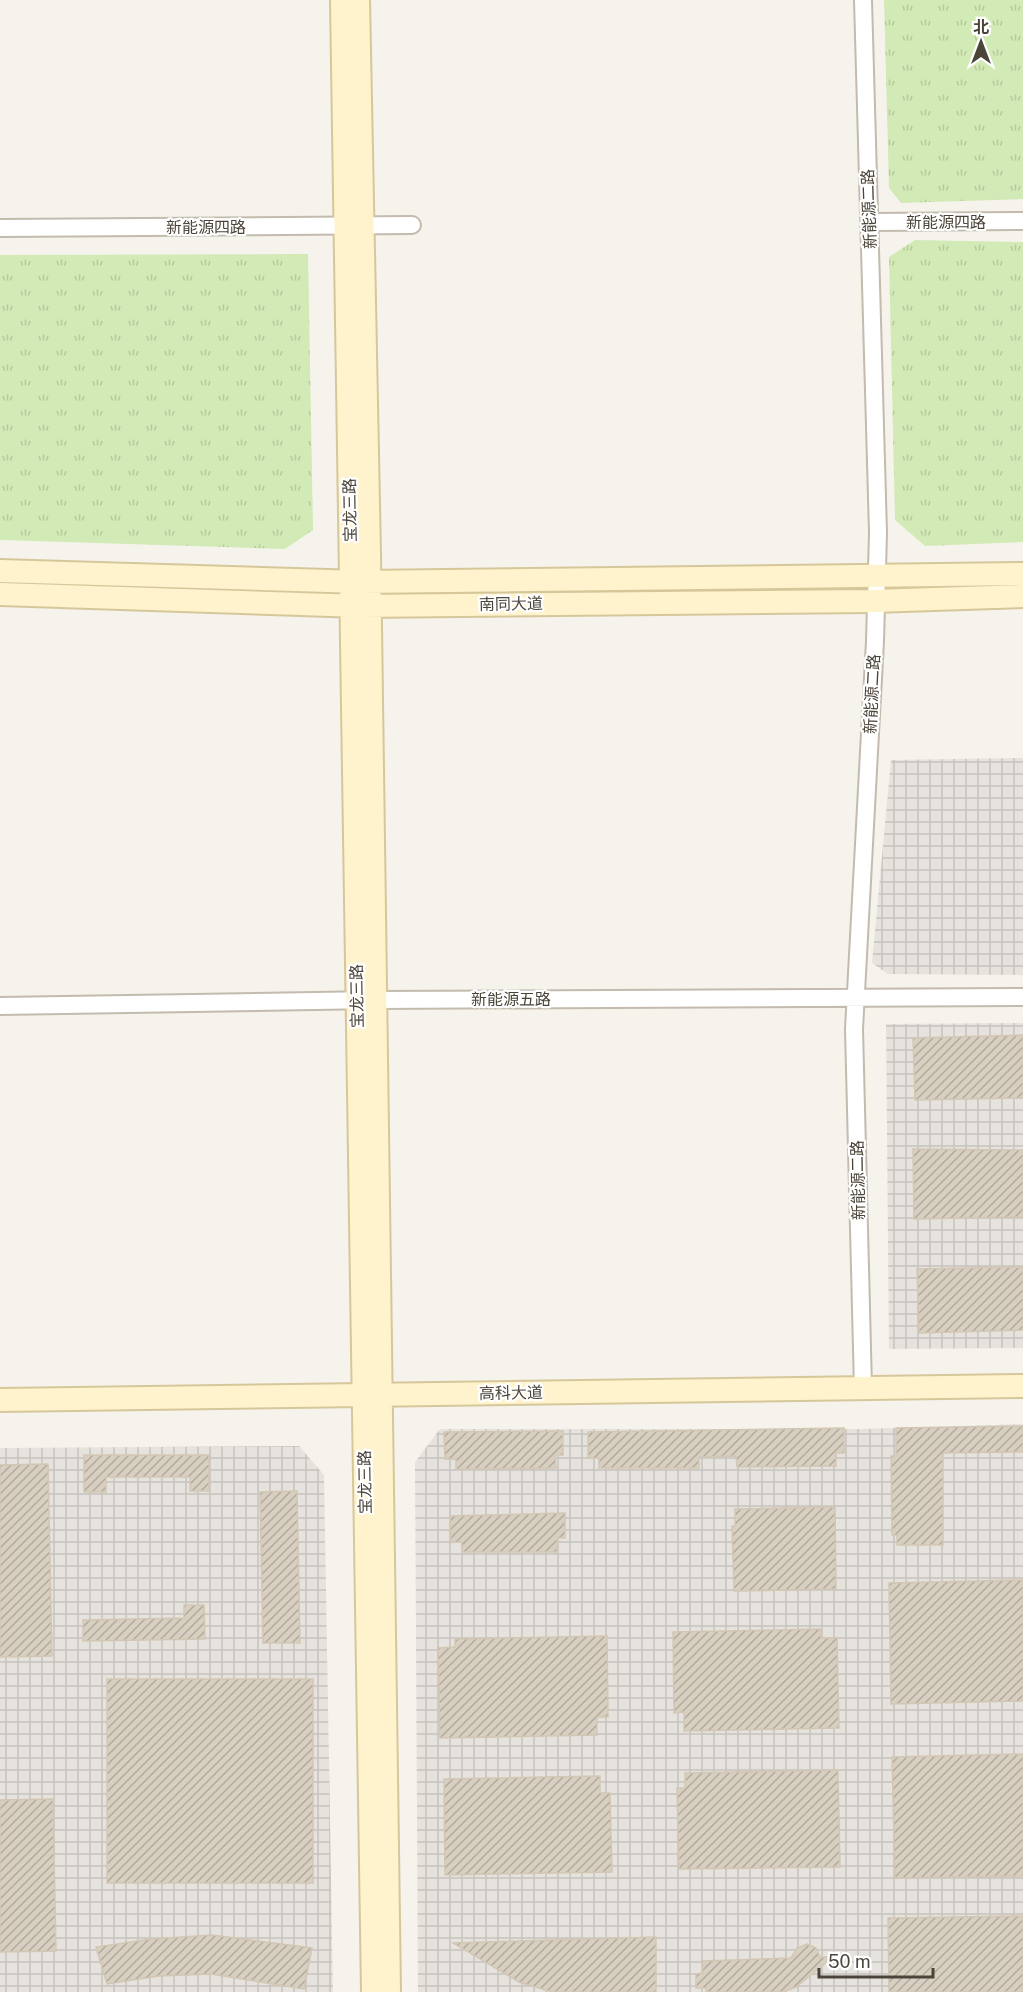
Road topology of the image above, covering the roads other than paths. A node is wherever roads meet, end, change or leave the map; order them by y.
1 (342, 0) edge
2 (358, 0) edge
3 (863, 0) edge
4 (1023, 221) edge
5 (869, 222) junction
6 (412, 225) dead end
7 (355, 226) junction
8 (0, 228) edge
9 (0, 571) edge
10 (1023, 574) edge
11 (877, 576) junction
12 (360, 582) junction
13 (0, 594) edge
14 (1023, 596) edge
15 (876, 600) junction
16 (360, 605) junction
17 (1023, 997) edge
18 (856, 998) junction
19 (366, 1000) junction
20 (0, 1006) edge
21 (1023, 1386) edge
22 (863, 1388) junction
23 (372, 1395) junction
24 (0, 1400) edge
25 (373, 1992) edge
26 (389, 1992) edge

1 - 7 street, 宝龙三路
2 - 7 street, 宝龙三路
3 - 5 street, 新能源二路
4 - 5 street, 新能源四路
5 - 11 street, 新能源二路
6 - 7 street, 新能源四路
7 - 8 street, 新能源四路
7 - 12 street, 宝龙三路
9 - 12 street, 南同大道
10 - 11 street, 南同大道
11 - 12 street, 南同大道
11 - 15 street, 新能源二路
12 - 16 street, 宝龙三路
13 - 16 street, 南同大道
14 - 15 street, 南同大道
15 - 16 street, 南同大道
15 - 18 street, 新能源二路
16 - 19 street, 宝龙三路
17 - 18 street, 新能源五路
18 - 19 street, 新能源五路
18 - 22 street, 新能源二路
19 - 20 street, 新能源五路
19 - 23 street, 宝龙三路
21 - 22 street, 高科大道
22 - 23 street, 高科大道
23 - 24 street, 高科大道
23 - 25 street, 宝龙三路
23 - 26 street, 宝龙三路

